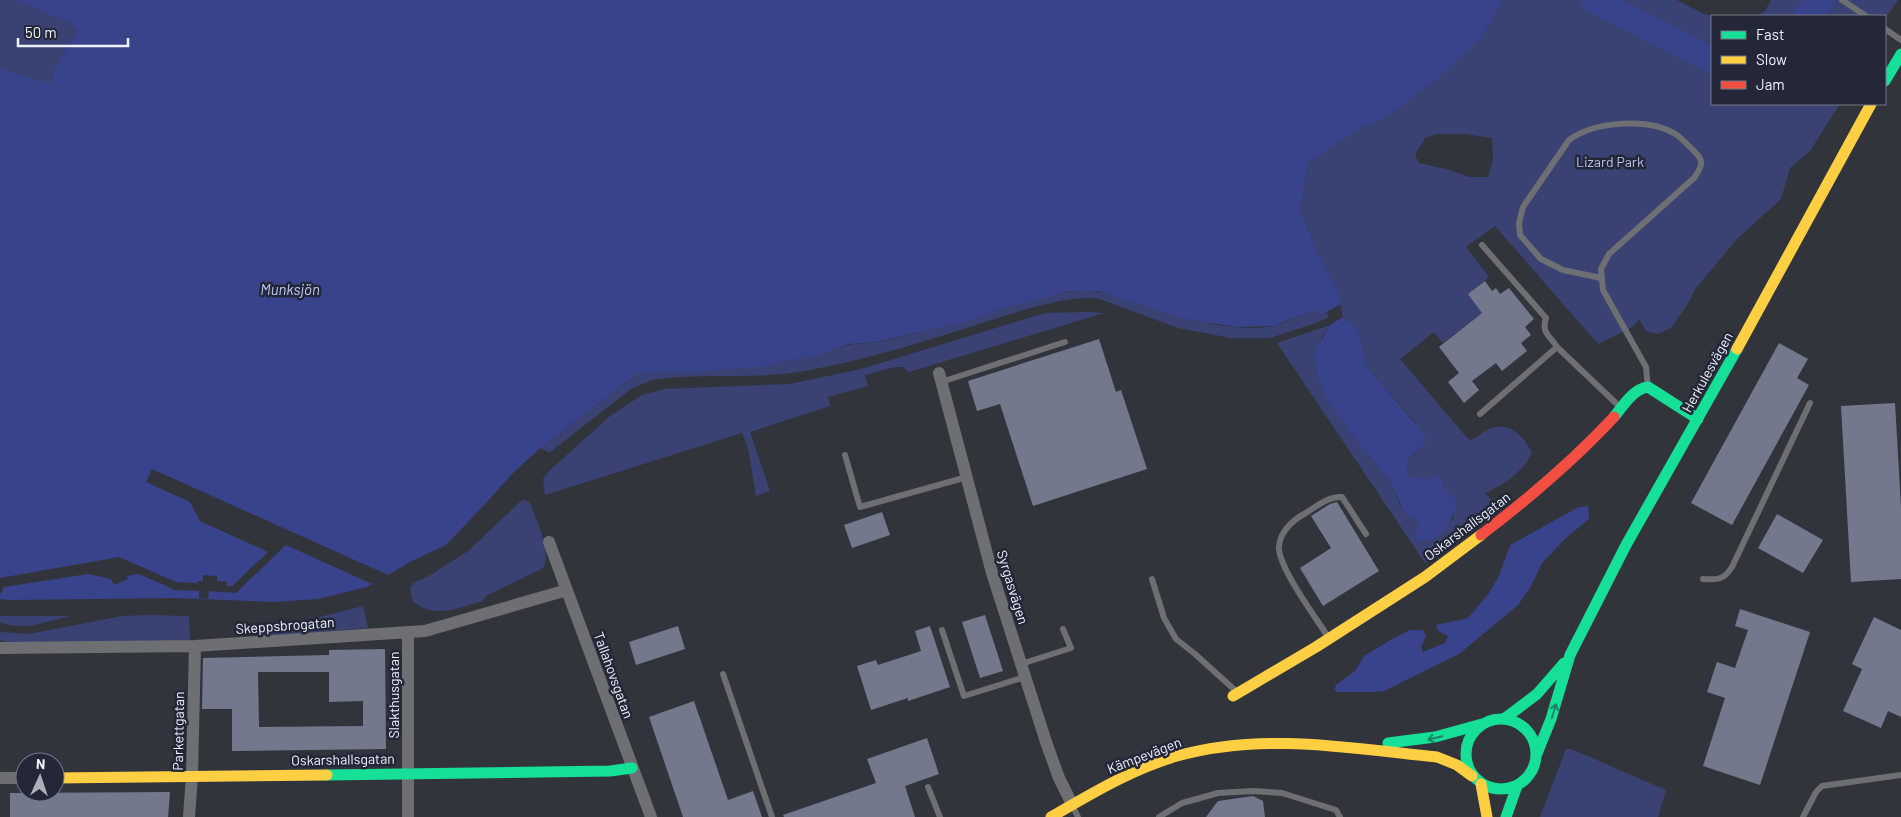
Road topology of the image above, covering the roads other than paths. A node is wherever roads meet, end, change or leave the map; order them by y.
1 (1842, 0) edge
2 (1864, 15) edge
3 (1886, 30) edge
4 (1901, 40) edge
5 (1901, 54) edge
6 (1886, 79) edge
7 (1870, 105) edge
8 (1482, 245) dead end
9 (1601, 278) junction
10 (1065, 342) dead end
11 (1557, 347) junction
12 (940, 377) joint
13 (1648, 387) junction
14 (1810, 403) dead end
15 (1621, 408) junction
16 (1480, 414) dead end
17 (1698, 419) junction
18 (844, 455) dead end
19 (967, 477) junction
20 (1366, 534) dead end
21 (550, 542) dead end
22 (1152, 579) dead end
23 (1703, 579) dead end
24 (567, 590) junction
25 (1063, 629) dead end
26 (942, 630) dead end
27 (408, 632) junction
28 (1329, 638) junction
29 (195, 646) junction
30 (0, 648) edge
31 (1570, 655) junction
32 (1021, 664) junction
33 (723, 674) dead end
34 (1025, 677) junction
35 (1235, 694) joint
36 (1504, 719) junction
37 (1482, 724) junction
38 (1315, 745) junction
39 (1536, 756) junction
40 (632, 768) junction
41 (408, 773) junction
42 (1901, 775) edge
43 (192, 776) junction
44 (1472, 776) junction
45 (0, 778) edge
46 (15, 778) edge
47 (65, 778) edge
48 (1481, 784) junction
49 (1517, 786) junction
50 (928, 788) dead end
51 (1072, 804) junction
52 (189, 817) edge
53 (408, 817) edge
54 (651, 817) edge
55 (772, 817) edge
56 (940, 817) edge
57 (1052, 817) edge
58 (1078, 817) edge
59 (1159, 817) edge
60 (1340, 817) edge
61 (1487, 817) edge
62 (1506, 817) edge
63 (1803, 817) edge

1 - 2 lane
3 - 4 lane
5 - 6 main road
7 - 17 main road, Herkulesvägen
8 - 11 lane
9 - 9 lane
9 - 13 lane
10 - 12 lane
11 - 15 lane
11 - 16 lane
12 - 19 street, Syrgasvägen
13 - 15 main road, Oskarshallsgatan
13 - 17 main road
14 - 23 lane
15 - 28 main road, Oskarshallsgatan
17 - 31 main road, Herkulesvägen
18 - 19 lane
19 - 32 street, Syrgasvägen
20 - 28 lane
21 - 24 street, Tallahovsgatan
22 - 35 lane
24 - 27 street, Skeppsbrogatan
24 - 40 street, Tallahovsgatan
25 - 32 lane
26 - 34 lane
27 - 29 street, Skeppsbrogatan
27 - 41 street, Slakthusgatan
28 - 35 main road, Oskarshallsgatan
29 - 30 street, Skeppsbrogatan
29 - 43 street, Parkettgatan
31 - 36 main road, Herkulesvägen
39 -> 31 main road, Herkulesvägen
32 - 34 street, Syrgasvägen
33 - 55 lane
34 - 51 street, Syrgasvägen
36 - 37 main road
36 - 39 main road
37 -> 38 main road, Kämpevägen
37 - 44 main road
38 - 44 main road, Kämpevägen
38 - 51 main road, Kämpevägen
39 - 49 main road
40 - 41 main road, Oskarshallsgatan
40 - 54 street, Tallahovsgatan
41 - 43 main road, Oskarshallsgatan
41 - 53 street, Slakthusgatan
42 - 63 lane
43 - 47 main road, Oskarshallsgatan
43 - 52 street, Parkettgatan
44 - 48 main road
45 - 46 street
48 - 49 main road
48 - 61 main road
49 - 62 main road
50 - 56 lane
51 - 57 main road, Kämpevägen
51 - 58 lane
59 - 60 lane

